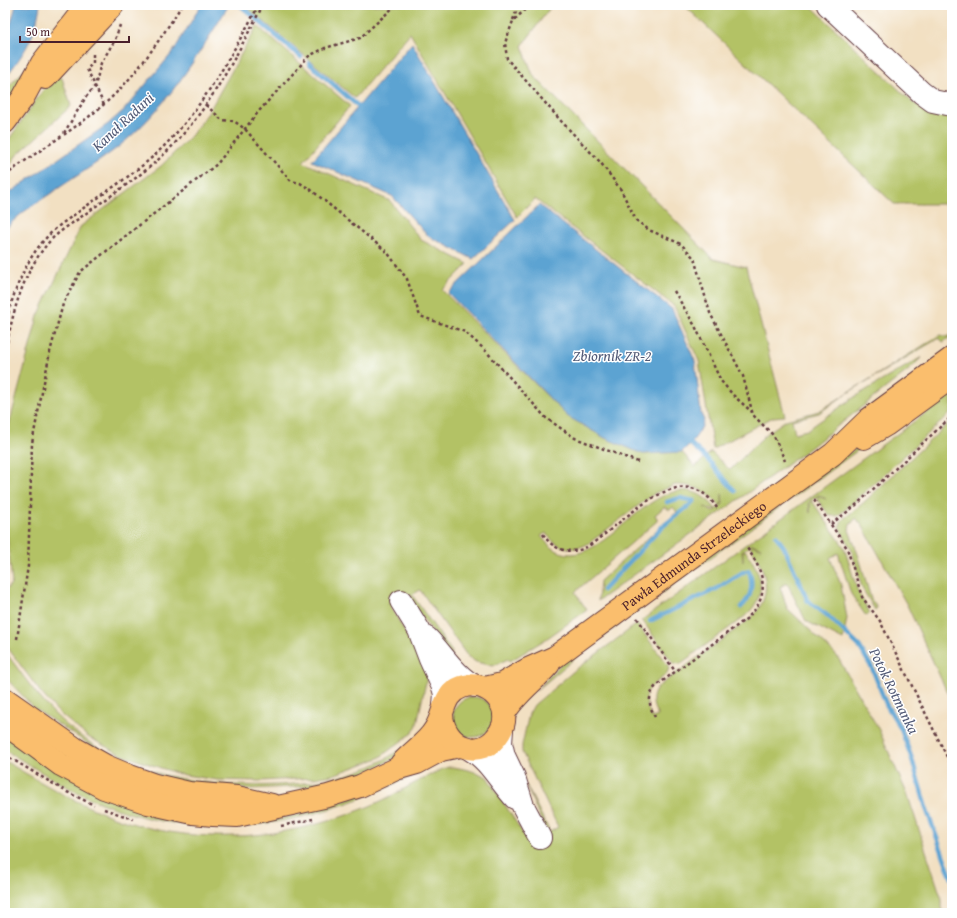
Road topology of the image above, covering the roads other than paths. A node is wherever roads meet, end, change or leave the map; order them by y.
1 (87, 5) edge
2 (828, 5) edge
3 (117, 11) edge
4 (23, 98) junction
5 (952, 105) edge
6 (5, 122) edge
7 (952, 358) edge
8 (952, 377) edge
9 (833, 454) junction
10 (401, 601) dead end
11 (419, 630) junction
12 (555, 657) junction
13 (480, 687) junction
14 (5, 688) edge
15 (14, 705) edge
16 (443, 710) junction
17 (503, 722) junction
18 (5, 724) edge
19 (464, 747) junction
20 (396, 769) junction
21 (277, 806) junction
22 (522, 806) junction
23 (540, 838) dead end

1 - 4 main road
2 - 5 street
3 - 4 main road
4 - 6 main road
7 - 9 main road, Pawła Edmunda Strzeleckiego
8 - 9 main road, Pawła Edmunda Strzeleckiego
9 - 12 main road, Pawła Edmunda Strzeleckiego
10 - 11 street
11 - 13 street
11 - 16 street
12 - 13 main road, Pawła Edmunda Strzeleckiego
12 - 17 main road, Pawła Edmunda Strzeleckiego
13 - 16 main road
13 - 17 main road
14 - 15 main road
15 - 21 main road
16 - 19 main road
16 - 20 main road
17 - 19 main road
17 - 22 street
18 - 21 main road
19 - 20 main road
19 - 22 street
20 - 21 main road
22 - 23 street

